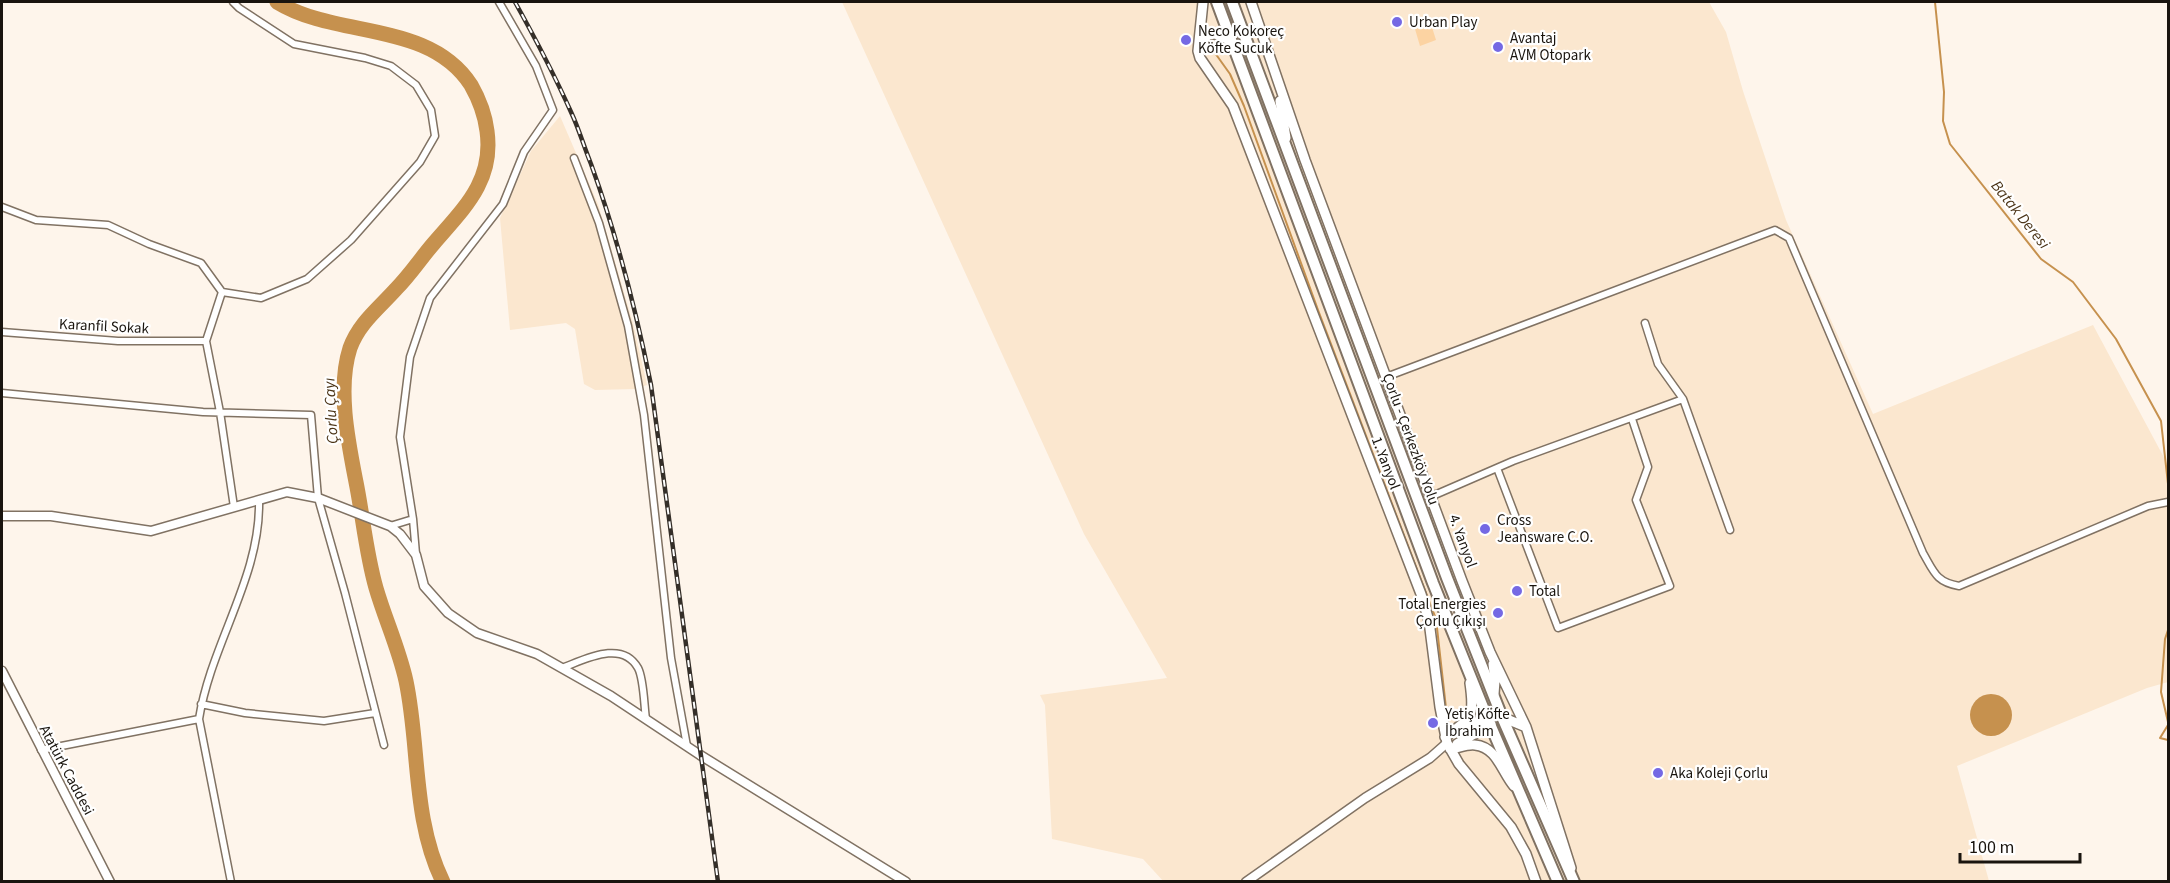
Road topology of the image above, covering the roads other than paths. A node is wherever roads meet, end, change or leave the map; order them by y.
1 (233, 2) edge
2 (499, 2) edge
3 (1203, 2) edge
4 (1217, 2) edge
5 (1232, 2) edge
6 (1251, 2) edge
7 (1232, 43) junction
8 (1198, 51) junction
9 (1275, 75) junction
10 (1288, 152) junction
11 (574, 158) dead end
12 (2, 207) edge
13 (222, 292) junction
14 (1644, 323) dead end
15 (2, 332) edge
16 (206, 341) junction
17 (1386, 378) junction
18 (2, 393) edge
19 (1683, 399) junction
20 (220, 412) junction
21 (1632, 418) junction
22 (1497, 468) junction
23 (1430, 497) junction
24 (318, 498) junction
25 (259, 500) junction
26 (2166, 502) edge
27 (234, 507) junction
28 (2, 516) edge
29 (413, 519) junction
30 (390, 526) junction
31 (1730, 530) dead end
32 (416, 555) junction
33 (1490, 652) junction
34 (562, 668) junction
35 (1468, 668) junction
36 (2, 671) edge
37 (1494, 694) junction
38 (200, 712) junction
39 (375, 713) junction
40 (1502, 717) junction
41 (646, 719) junction
42 (1489, 720) junction
43 (1526, 727) junction
44 (1448, 743) junction
45 (384, 745) dead end
46 (687, 746) junction
47 (41, 750) junction
48 (1522, 797) junction
49 (111, 882) edge
50 (231, 882) edge
51 (906, 882) edge
52 (1246, 882) edge
53 (1536, 882) edge
54 (1557, 882) edge
55 (1574, 882) edge

1 - 13 street
2 - 29 street
3 - 8 main road
4 - 7 main road, Çorlu - Çerkezköy Yolu
5 - 10 main road, Çorlu - Çerkezköy Yolu
6 - 9 main road
7 - 8 main road
7 - 35 main road, Çorlu - Çerkezköy Yolu
8 - 44 main road, 1. Yanyol
9 - 10 main road
9 - 17 main road, 4. Yanyol
10 - 37 main road, Çorlu - Çerkezköy Yolu
11 - 46 street
12 - 13 street
13 - 16 street
14 - 19 street
15 - 16 street, Karanfil Sokak
16 - 20 street
17 - 23 main road, 4. Yanyol
17 - 26 street
18 - 20 street
19 - 21 street
19 - 31 street
20 - 24 street
20 - 27 street
21 - 22 street
21 - 22 street
22 - 23 street
23 - 33 main road, 4. Yanyol
24 - 25 street
24 - 30 street
24 - 39 street
25 - 27 street
25 - 38 street
27 - 28 street
29 - 30 street
29 - 32 street
30 - 32 street
32 - 34 street
33 - 37 main road
33 - 43 main road, 4. Yanyol
34 - 41 street
34 - 41 street
35 - 42 main road, Çorlu - Çerkezköy Yolu
35 - 44 main road
36 - 47 street, Atatürk Caddesi
37 - 40 main road, Çorlu - Çerkezköy Yolu
38 - 39 street
38 - 47 street
38 - 50 street
39 - 45 street
40 - 42 main road
40 - 43 main road
40 - 55 main road, Çorlu - Çerkezköy Yolu
41 - 46 street
42 - 44 main road
42 - 48 main road, Çorlu - Çerkezköy Yolu
43 - 55 main road, 4. Yanyol
44 - 48 main road
44 - 52 street
44 - 53 main road, 1. Yanyol
46 - 51 street
47 - 49 street, Atatürk Caddesi
48 - 54 main road, Çorlu - Çerkezköy Yolu

